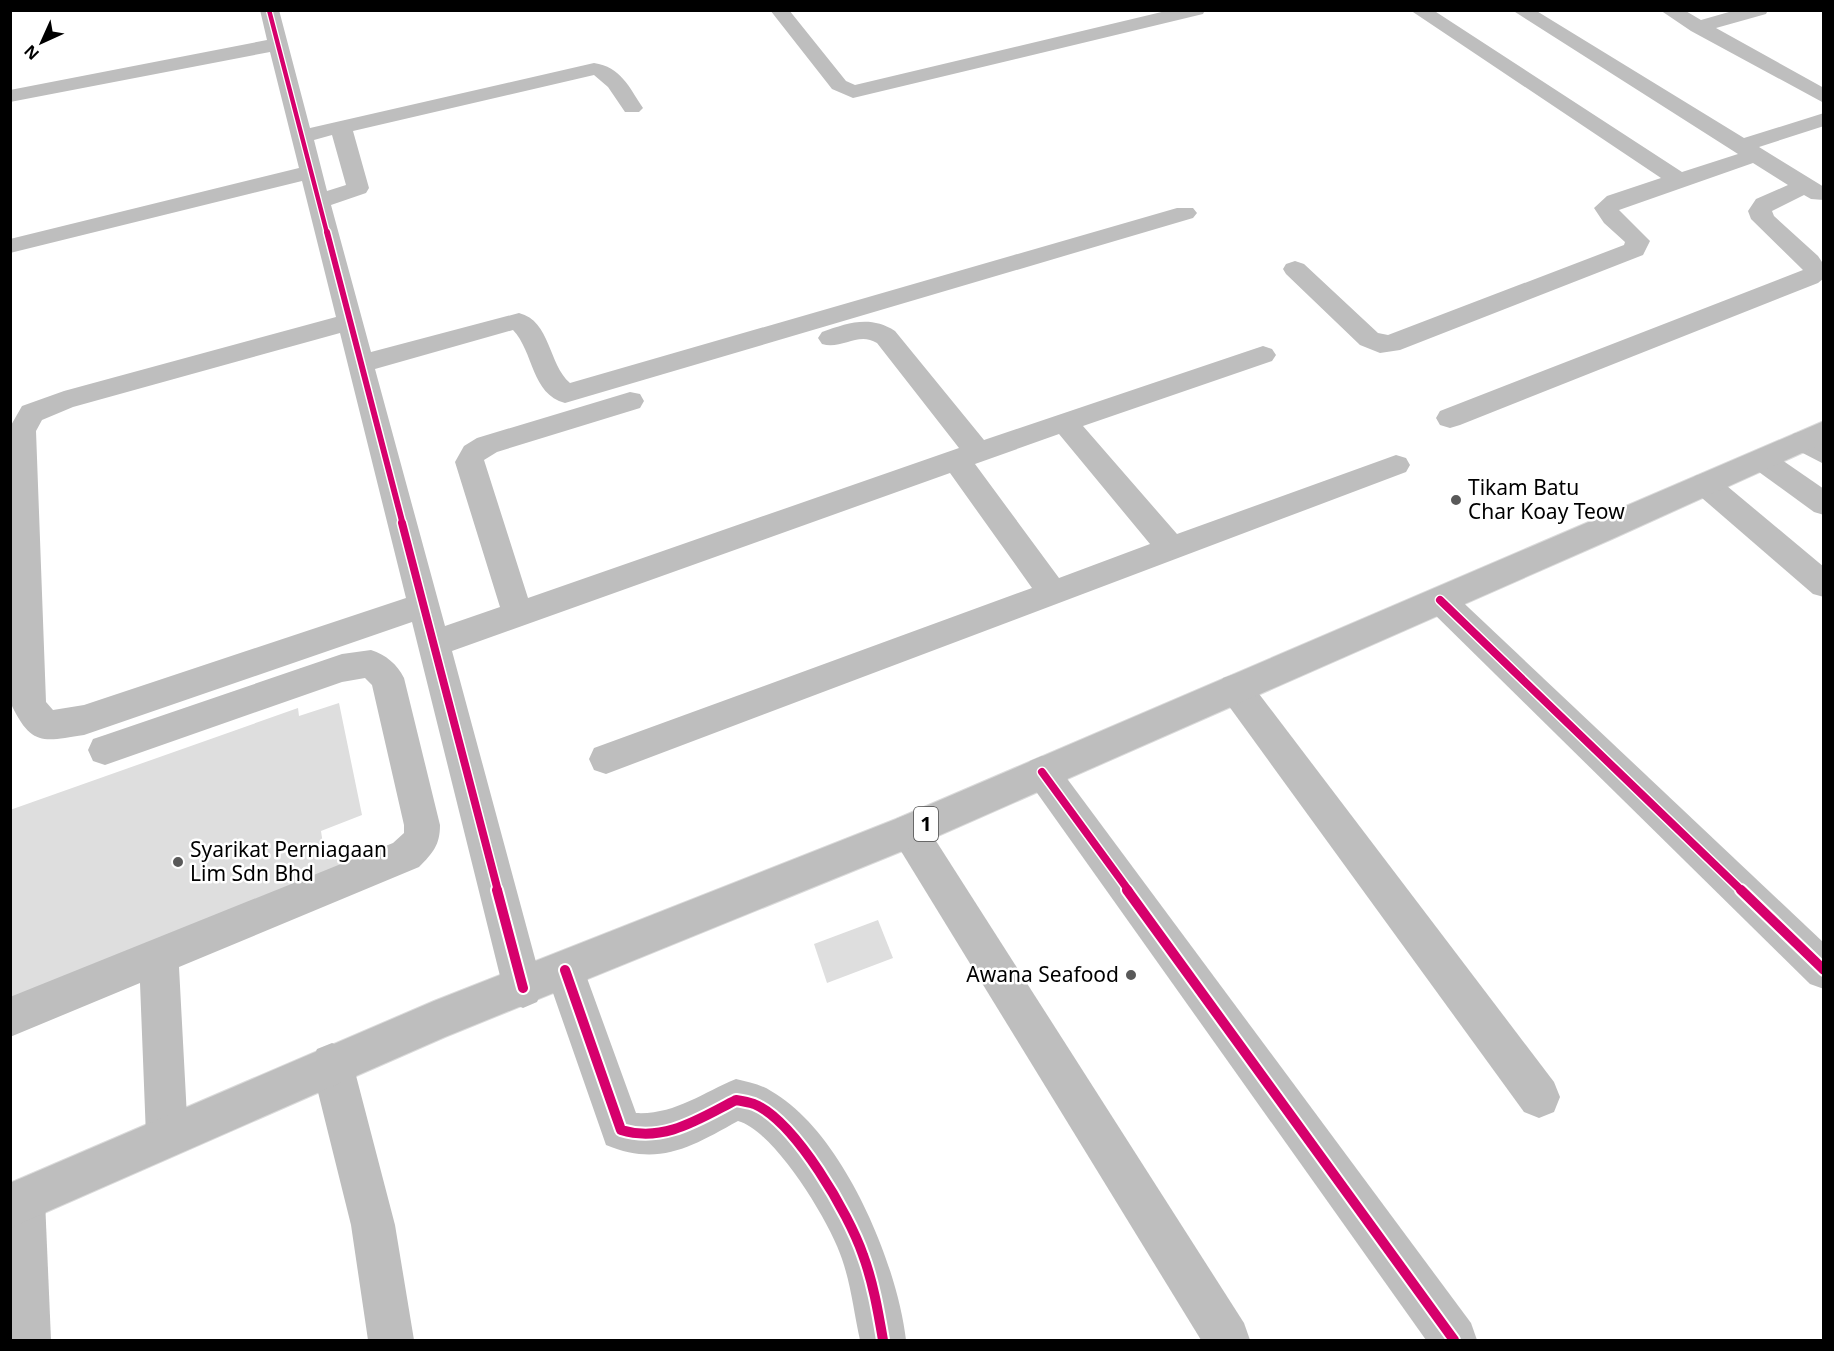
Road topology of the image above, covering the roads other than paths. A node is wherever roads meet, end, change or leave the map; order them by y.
1 (779, 10) edge
2 (1196, 10) edge
3 (1419, 10) edge
4 (1521, 10) edge
5 (1669, 10) edge
6 (1759, 10) edge
7 (272, 11) edge
8 (1698, 27) junction
9 (278, 44) junction
10 (10, 96) edge
11 (1824, 97) edge
12 (632, 108) dead end
13 (1824, 119) edge
14 (341, 127) junction
15 (302, 136) junction
16 (1749, 151) junction
17 (312, 172) junction
18 (1679, 180) junction
19 (1814, 191) edge
20 (319, 201) junction
21 (1185, 213) dead end
22 (10, 246) edge
23 (1295, 269) dead end
24 (350, 321) junction
25 (1263, 356) dead end
26 (361, 364) junction
27 (1449, 418) dead end
28 (1064, 422) junction
29 (1817, 442) edge
30 (967, 456) junction
31 (1762, 460) junction
32 (1396, 465) dead end
33 (1706, 484) junction
34 (1824, 504) edge
35 (1172, 549) junction
36 (1824, 585) edge
37 (1053, 593) junction
38 (1440, 600) junction
39 (424, 605) junction
40 (518, 614) junction
41 (433, 644) junction
42 (1235, 688) junction
43 (105, 750) dead end
44 (606, 759) dead end
45 (1042, 772) junction
46 (909, 831) junction
47 (159, 956) junction
48 (565, 970) junction
49 (1824, 970) edge
50 (523, 988) junction
51 (10, 1017) edge
52 (332, 1064) junction
53 (1539, 1097) dead end
54 (167, 1136) junction
55 (17, 1203) edge
56 (28, 1341) edge
57 (391, 1341) edge
58 (883, 1341) edge
59 (1227, 1341) edge
60 (1454, 1341) edge

1 - 2 street
3 - 18 street
4 - 16 street
5 - 8 street
6 - 8 street
7 - 9 street
8 - 11 street
9 - 10 street
9 - 15 street
12 - 14 street
13 - 16 street
14 - 15 street
14 - 20 street
15 - 17 street
16 - 18 street
16 - 19 street
17 - 20 street
17 - 22 street
18 - 23 street
19 - 27 street
20 - 24 street
21 - 26 street
24 - 26 street
24 - 39 street
25 - 28 street
26 - 39 street
28 - 30 street
28 - 35 street
29 - 31 street, 1
30 - 37 street
30 - 40 street
30 - 40 street
31 - 33 street, 1
31 - 34 street
32 - 35 street
33 - 36 street
33 - 38 street, 1
35 - 37 street
37 - 44 street
38 - 42 street, 1
38 - 49 street
39 - 41 street
40 - 41 street
41 - 50 street
42 - 45 street, 1
42 - 53 street
43 - 47 street
45 - 46 street, 1
45 - 60 street
46 - 48 street, 1
46 - 59 street
47 - 51 street
47 - 54 street
48 - 50 street, 1
48 - 58 street
50 - 52 street, 1
52 - 54 street, 1
52 - 57 street
54 - 55 street, 1
55 - 56 street

